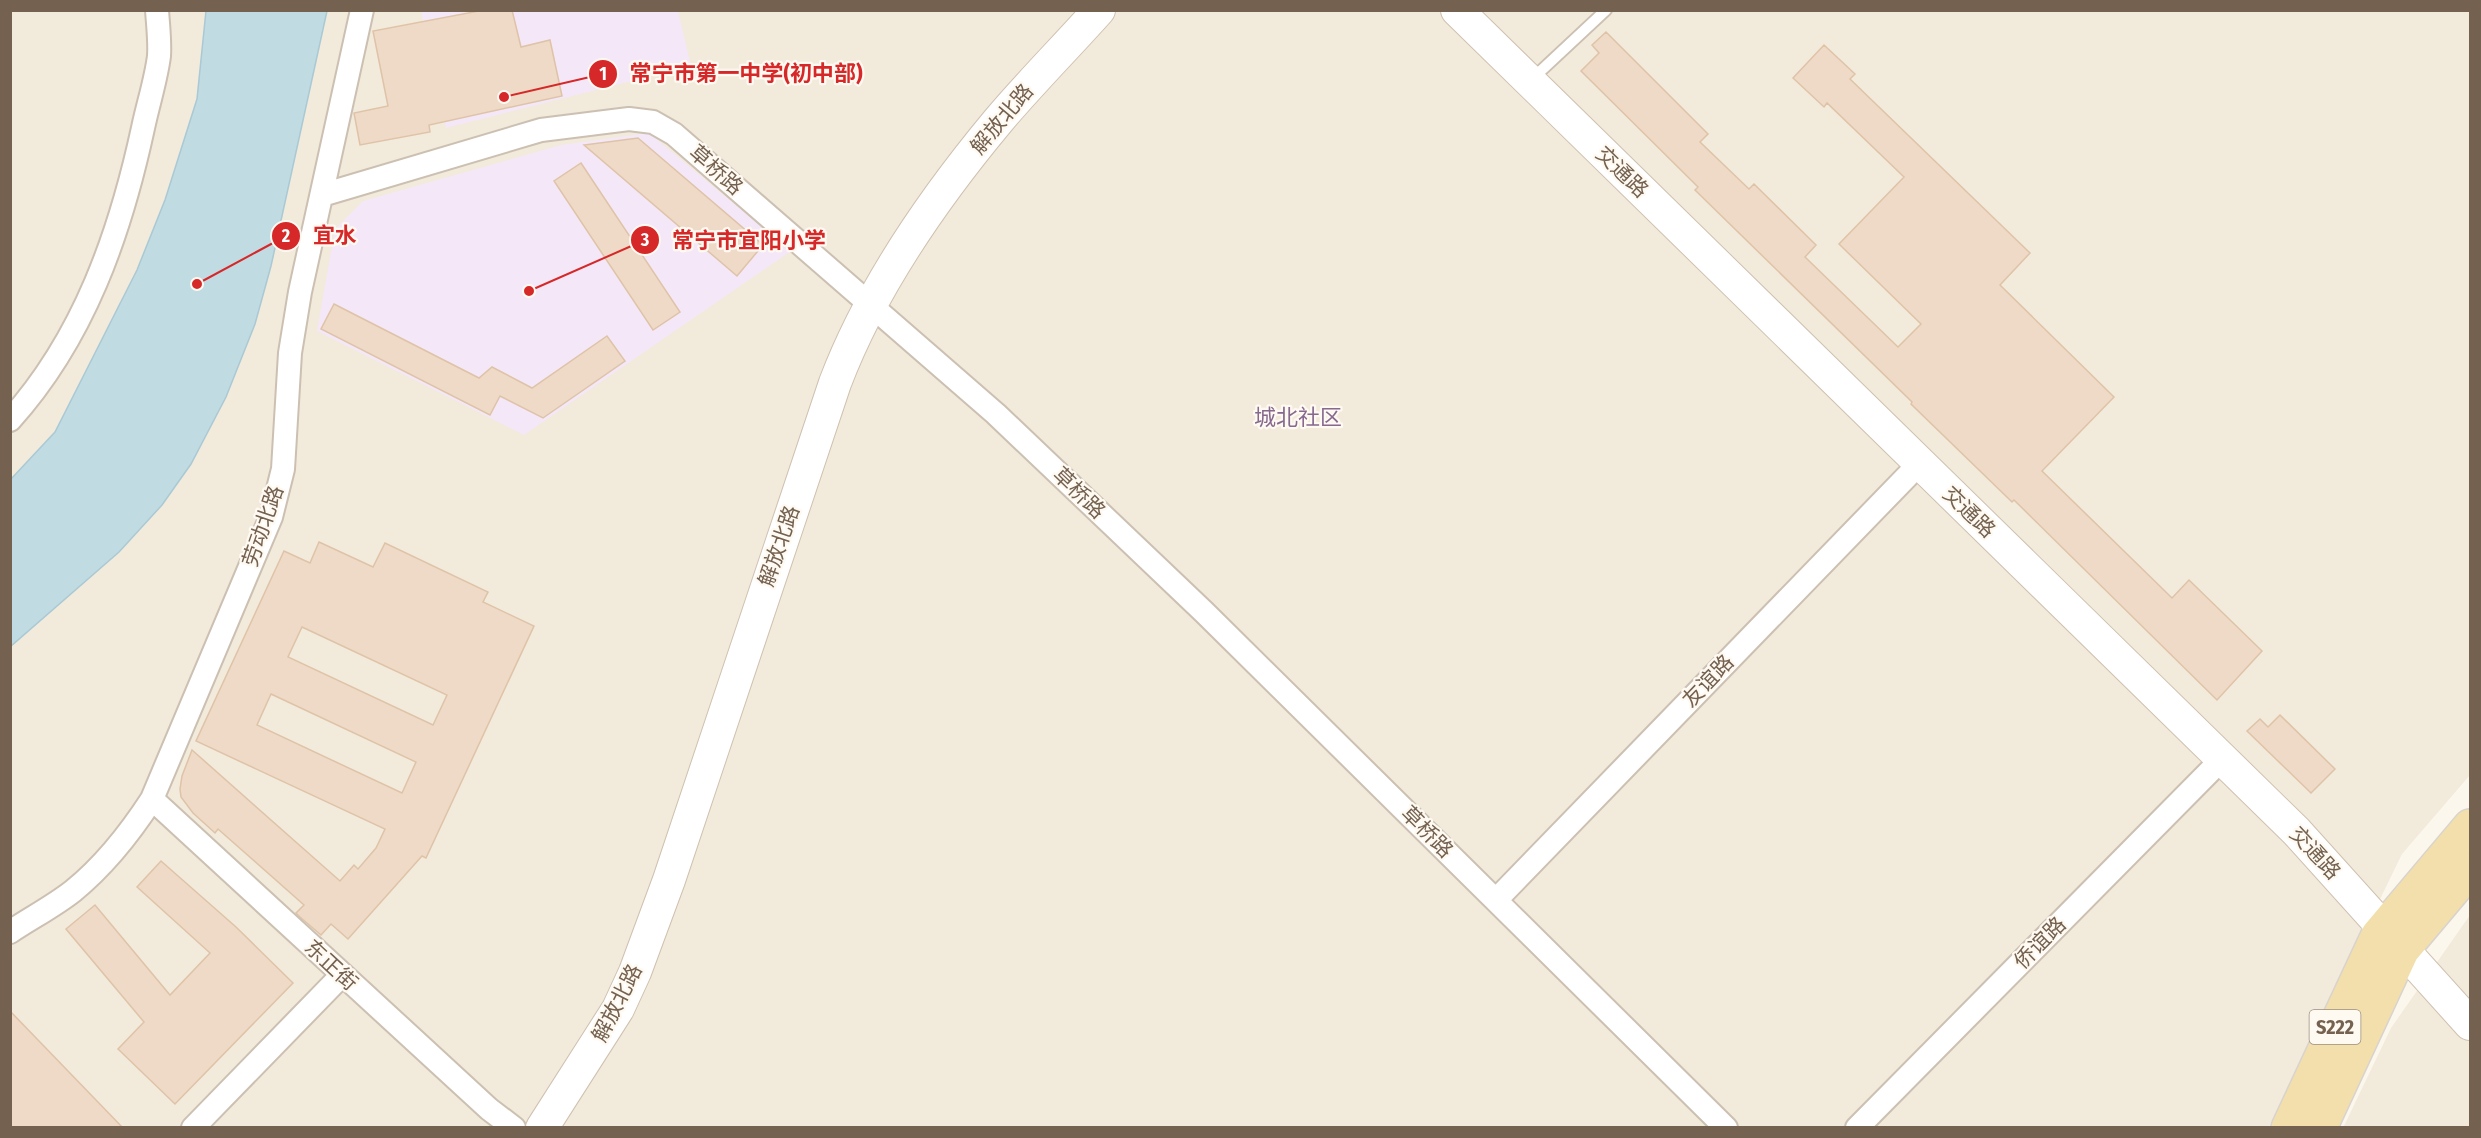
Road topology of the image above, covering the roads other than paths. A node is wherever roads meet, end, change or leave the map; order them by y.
1 (157, 10) edge
2 (362, 10) edge
3 (1099, 10) edge
4 (1457, 10) edge
5 (1606, 10) edge
6 (1530, 82) junction
7 (322, 195) junction
8 (870, 305) junction
9 (10, 420) edge
10 (1920, 463) junction
11 (2222, 759) junction
12 (152, 799) junction
13 (2470, 826) edge
14 (2470, 870) edge
15 (1496, 900) junction
16 (10, 932) edge
17 (2396, 943) junction
18 (342, 975) junction
19 (2470, 1024) edge
20 (193, 1128) edge
21 (514, 1128) edge
22 (542, 1128) edge
23 (1726, 1128) edge
24 (1857, 1128) edge
25 (2288, 1128) edge
26 (2320, 1128) edge

1 - 9 street
2 - 7 street, 劳动北路
3 - 8 street, 解放北路
4 - 6 street, 交通路
5 - 6 lane
6 - 10 street, 交通路
7 - 8 street, 草桥路
7 - 12 street, 劳动北路
8 - 15 street, 草桥路
8 - 22 street, 解放北路
10 - 11 street, 交通路
10 - 15 street, 友谊路
11 - 17 street, 交通路
11 - 24 street, 侨谊路
12 - 16 street, 劳动北路
12 - 18 street, 东正街
13 - 17 main road, S222
14 - 17 main road, S222
15 - 23 street, 草桥路
17 - 19 street, 交通路
17 - 25 main road, S222
17 - 26 main road, S222
18 - 20 street
18 - 21 street, 东正街

